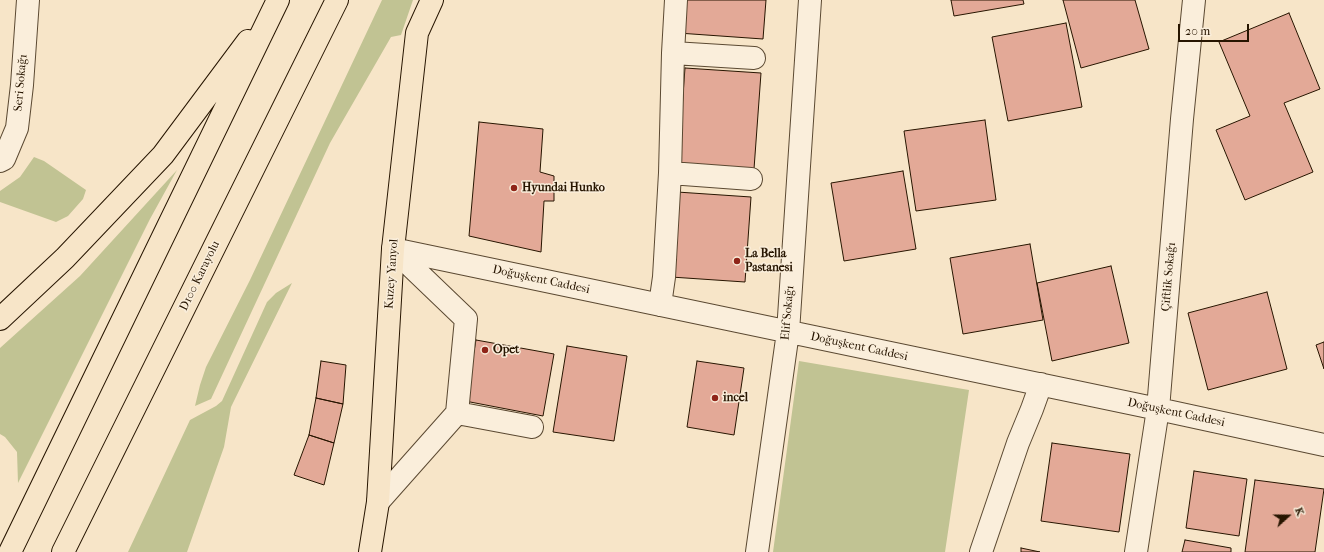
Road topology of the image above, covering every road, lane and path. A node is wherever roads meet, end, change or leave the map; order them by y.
1 (28, 0) edge
2 (278, 0) edge
3 (337, 0) edge
4 (432, 0) edge
5 (676, 0) edge
6 (810, 0) edge
7 (1194, 0) edge
8 (673, 53) junction
9 (754, 58) dead end
10 (0, 161) edge
11 (670, 173) junction
12 (751, 179) dead end
13 (393, 249) junction
14 (660, 305) junction
15 (0, 319) edge
16 (788, 332) junction
17 (1041, 384) junction
18 (1158, 408) junction
19 (457, 412) junction
20 (532, 427) dead end
21 (1324, 445) edge
22 (378, 502) junction
23 (10, 552) edge
24 (63, 552) edge
25 (370, 552) edge
26 (757, 552) edge
27 (981, 552) edge
28 (1136, 552) edge

1 - 10 street, Seri Sokağı
2 - 15 main road
2 - 23 main road
3 - 24 main road, D100 Karayolu
4 - 13 main road, Kuzey Yanyol
5 - 8 street
6 - 16 street, Elif Sokağı
7 - 18 street, Çiftlik Sokağı
8 - 9 street
8 - 11 street
11 - 12 street
11 - 14 street
13 - 14 street, Doğuşkent Caddesi
13 - 19 street
13 - 22 main road, Kuzey Yanyol
14 - 16 street, Doğuşkent Caddesi
16 - 17 street, Doğuşkent Caddesi
16 - 26 street, Elif Sokağı
17 - 18 street, Doğuşkent Caddesi
17 - 27 street
18 - 21 street, Doğuşkent Caddesi
18 - 28 street, Çiftlik Sokağı
19 - 20 street
19 - 22 street
22 - 25 main road, Kuzey Yanyol

